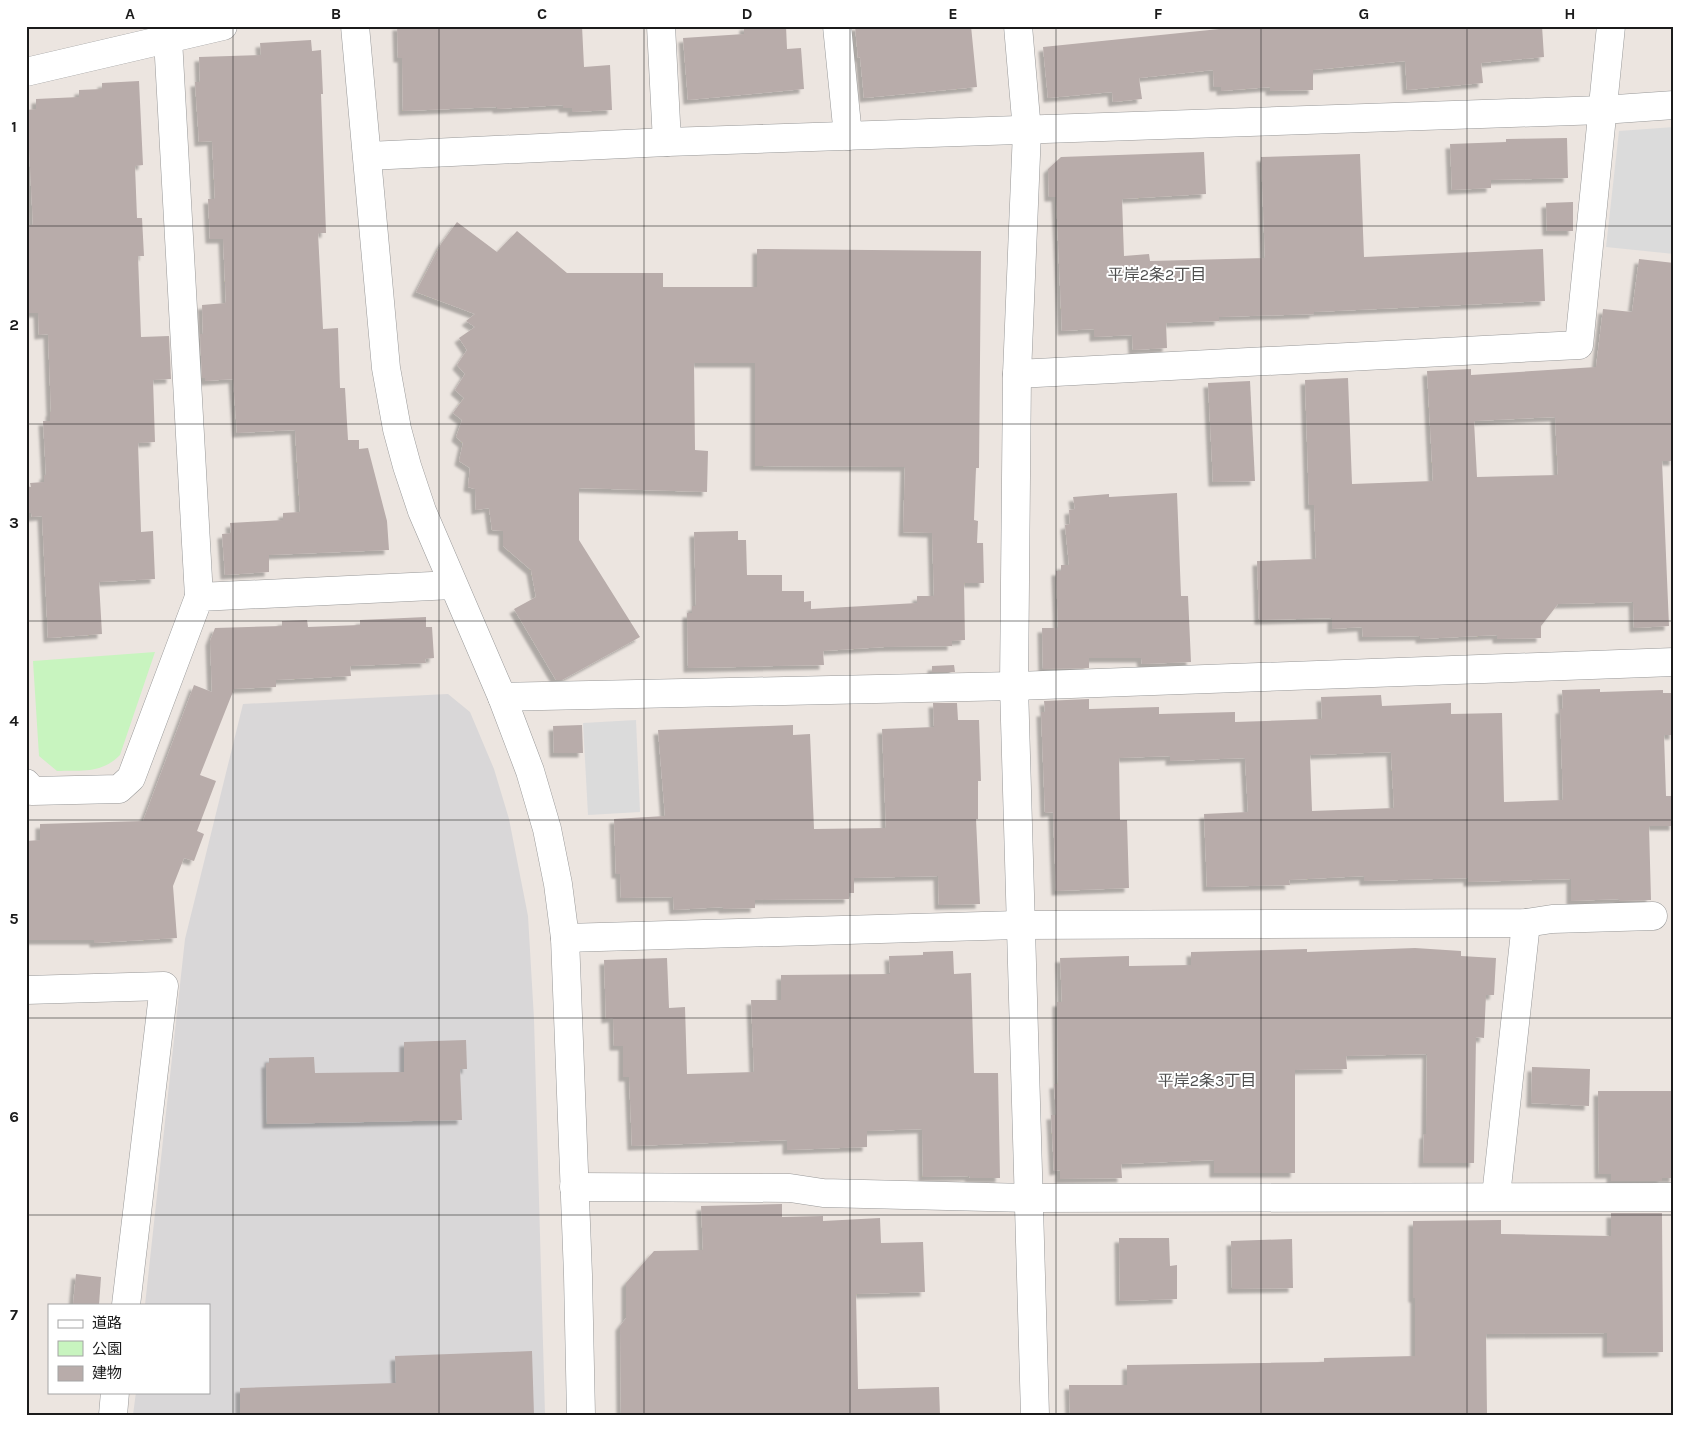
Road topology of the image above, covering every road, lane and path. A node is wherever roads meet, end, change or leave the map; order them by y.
1 (223, 26) edge
2 (355, 26) edge
3 (662, 26) edge
4 (837, 26) edge
5 (1018, 26) edge
6 (1611, 26) edge
7 (168, 39) junction
8 (26, 72) edge
9 (1674, 105) edge
10 (1602, 110) junction
11 (1027, 130) junction
12 (848, 136) junction
13 (667, 142) junction
14 (368, 156) junction
15 (1017, 374) junction
16 (452, 585) junction
17 (199, 597) junction
18 (1674, 662) edge
19 (1014, 686) junction
20 (502, 697) junction
21 (26, 783) edge
22 (1653, 916) dead end
23 (1526, 923) junction
24 (1020, 925) junction
25 (565, 938) junction
26 (26, 990) edge
27 (574, 1187) junction
28 (1496, 1196) junction
29 (1674, 1197) edge
30 (1030, 1198) junction
31 (126, 1304) edge
32 (115, 1394) edge
33 (113, 1415) edge
34 (581, 1415) edge
35 (1035, 1415) edge

1 - 7 street
2 - 14 street
3 - 13 street
4 - 12 street
5 - 11 street
6 - 10 street
7 - 8 street
7 - 17 street
9 - 10 street
10 - 11 street
10 - 15 street
11 - 12 street
11 - 15 street
12 - 13 street
13 - 14 street
14 - 16 street
15 - 19 street
16 - 17 street
16 - 20 street
17 - 21 street
18 - 19 street
19 - 20 street
19 - 24 street
20 - 25 street
22 - 23 street
23 - 24 street
23 - 28 street
24 - 25 street
24 - 30 street
25 - 27 street
26 - 31 street
27 - 30 street
27 - 34 street
28 - 29 street
28 - 30 street
30 - 35 street
32 - 33 street

